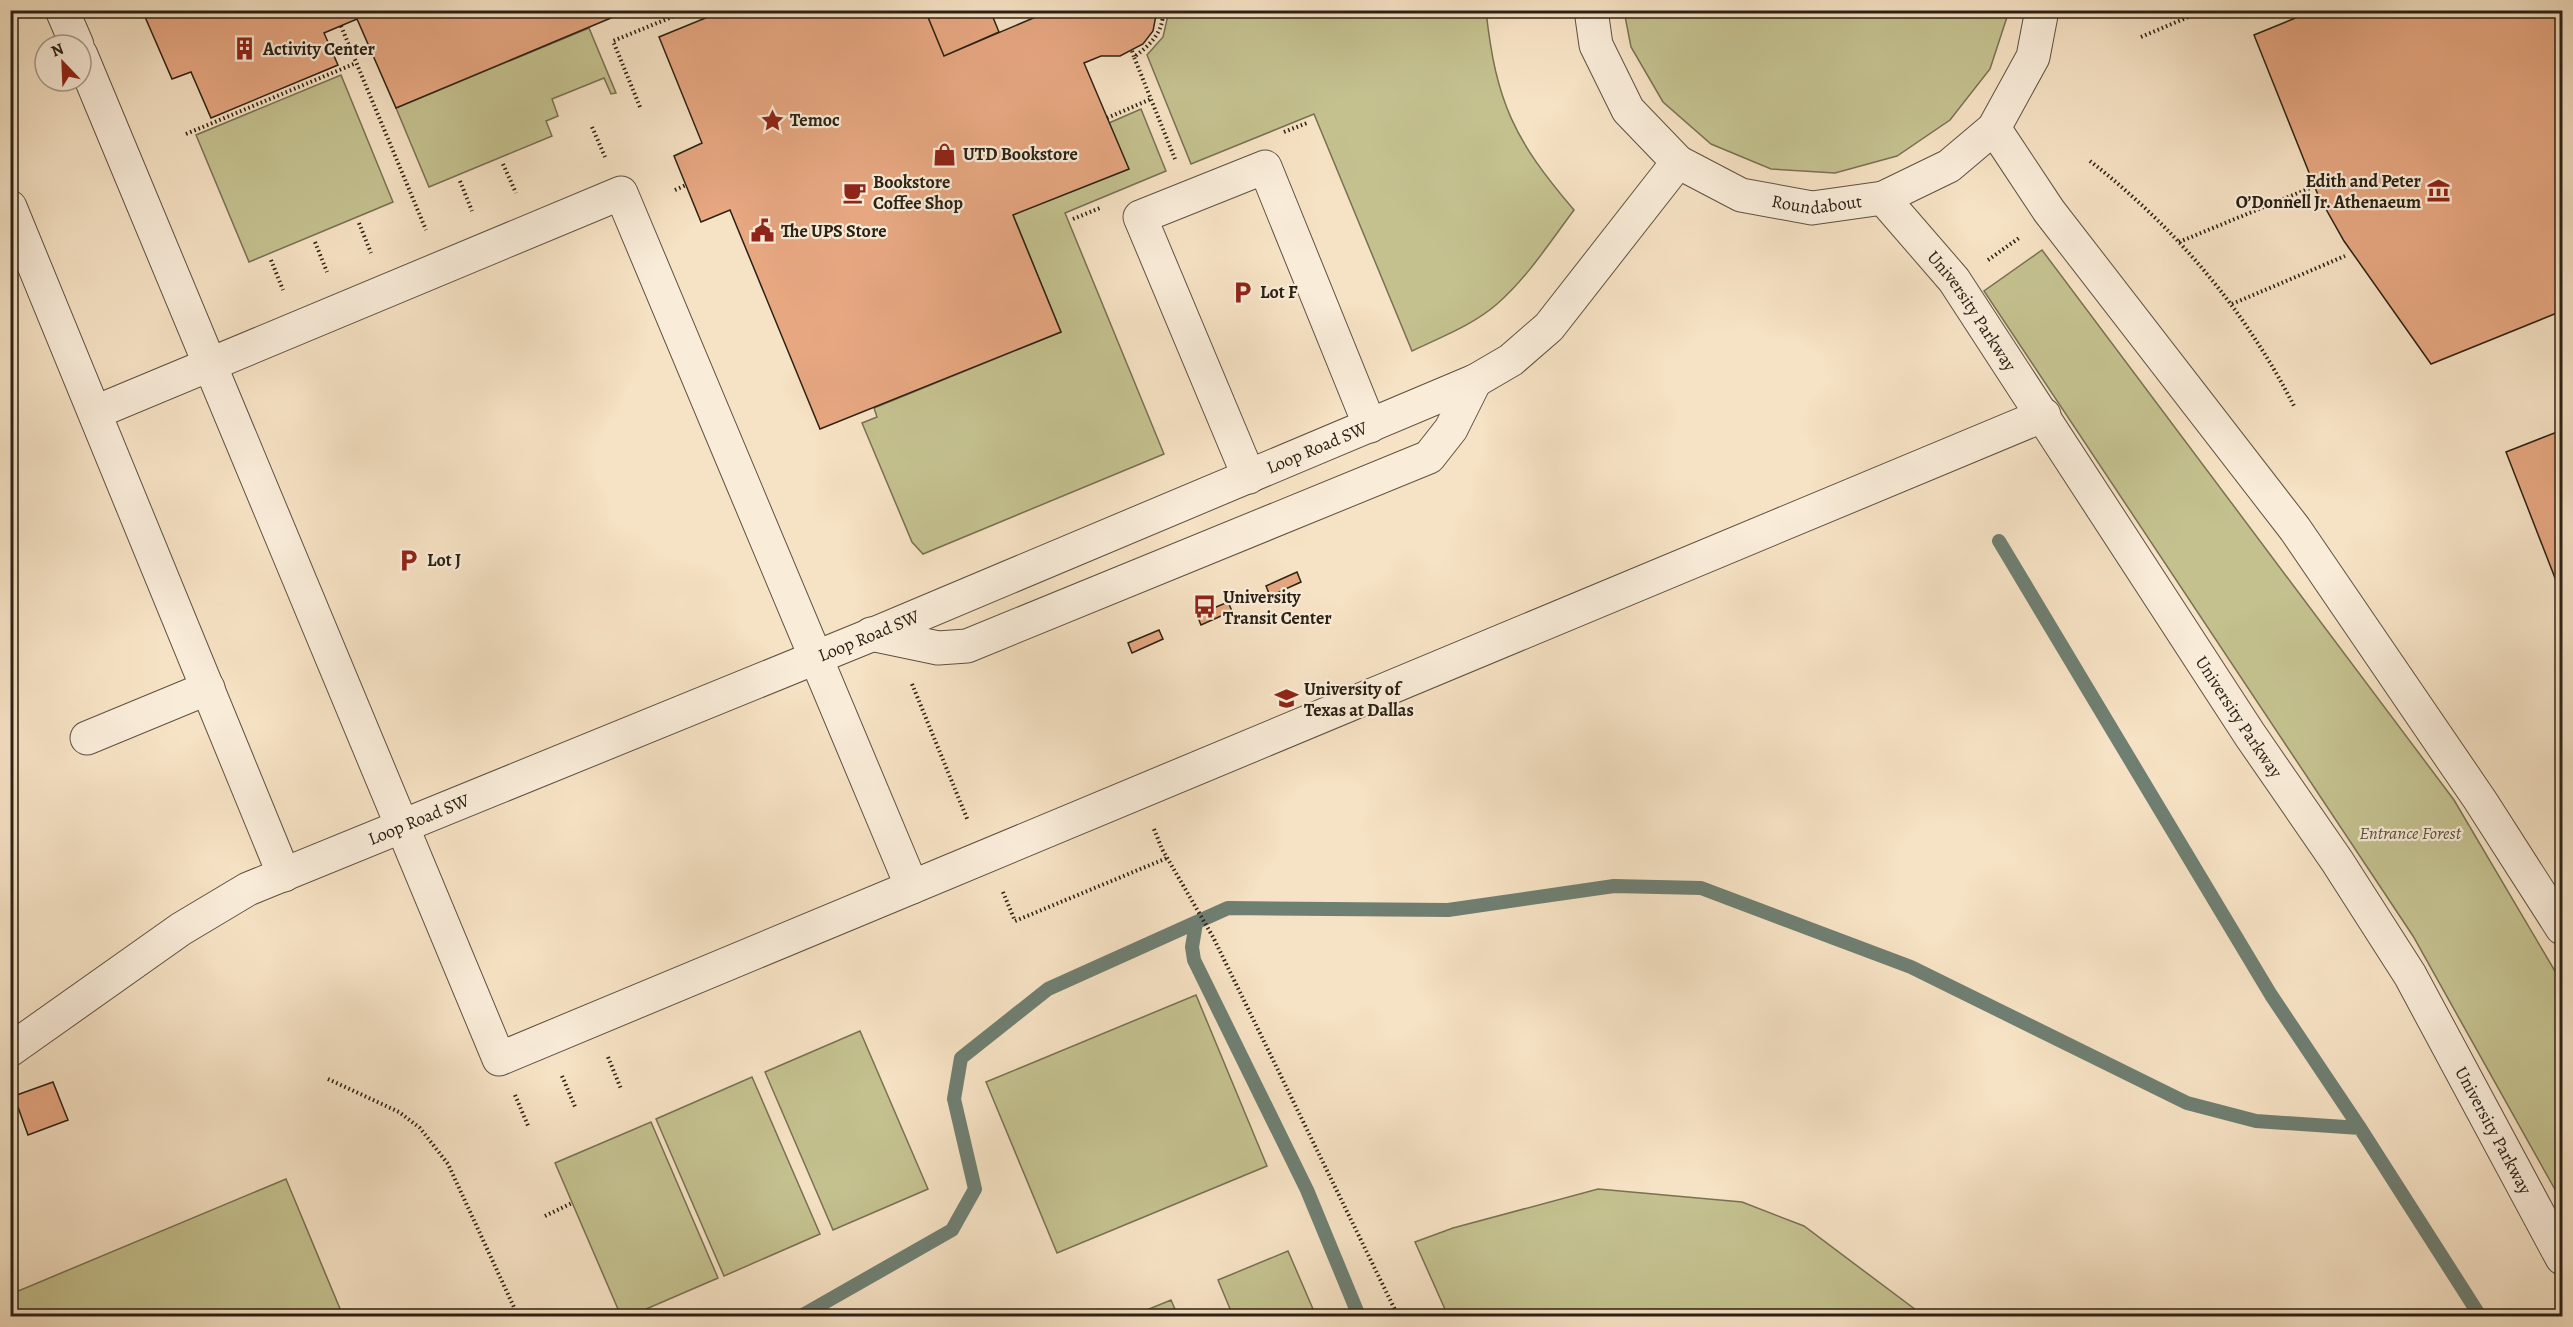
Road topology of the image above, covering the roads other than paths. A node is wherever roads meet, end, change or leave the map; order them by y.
1 (62, 10) edge
2 (1591, 10) edge
3 (2042, 10) edge
4 (72, 33) edge
5 (93, 84) edge
6 (1994, 128) junction
7 (1678, 162) junction
8 (1883, 198) junction
9 (10, 207) edge
10 (209, 364) junction
11 (1475, 381) junction
12 (96, 412) junction
13 (2044, 415) junction
14 (1370, 426) junction
15 (1249, 477) junction
16 (871, 634) junction
17 (815, 657) junction
18 (208, 688) junction
19 (87, 738) dead end
20 (404, 826) junction
21 (284, 875) junction
22 (912, 887) junction
23 (2562, 928) edge
24 (10, 1050) edge
25 (2562, 1258) edge

1 - 4 street
2 - 7 street, Roundabout
3 - 6 street, Roundabout
5 - 10 street
6 - 8 street, Roundabout
6 - 23 street
7 - 8 street, Roundabout
7 - 11 street, Loop Road SW
8 - 13 street, University Parkway
9 - 12 street
10 - 12 street
10 - 17 street
10 - 20 street
11 - 14 street, Loop Road SW
11 - 16 street
12 - 18 street
13 - 22 street
13 - 25 street, University Parkway
14 - 15 street, Loop Road SW
14 - 15 street
15 - 16 street, Loop Road SW
16 - 17 street, Loop Road SW
17 - 20 street, Loop Road SW
17 - 22 street
18 - 19 street
18 - 21 street
20 - 21 street, Loop Road SW
20 - 22 street
21 - 24 street, Loop Road SW

